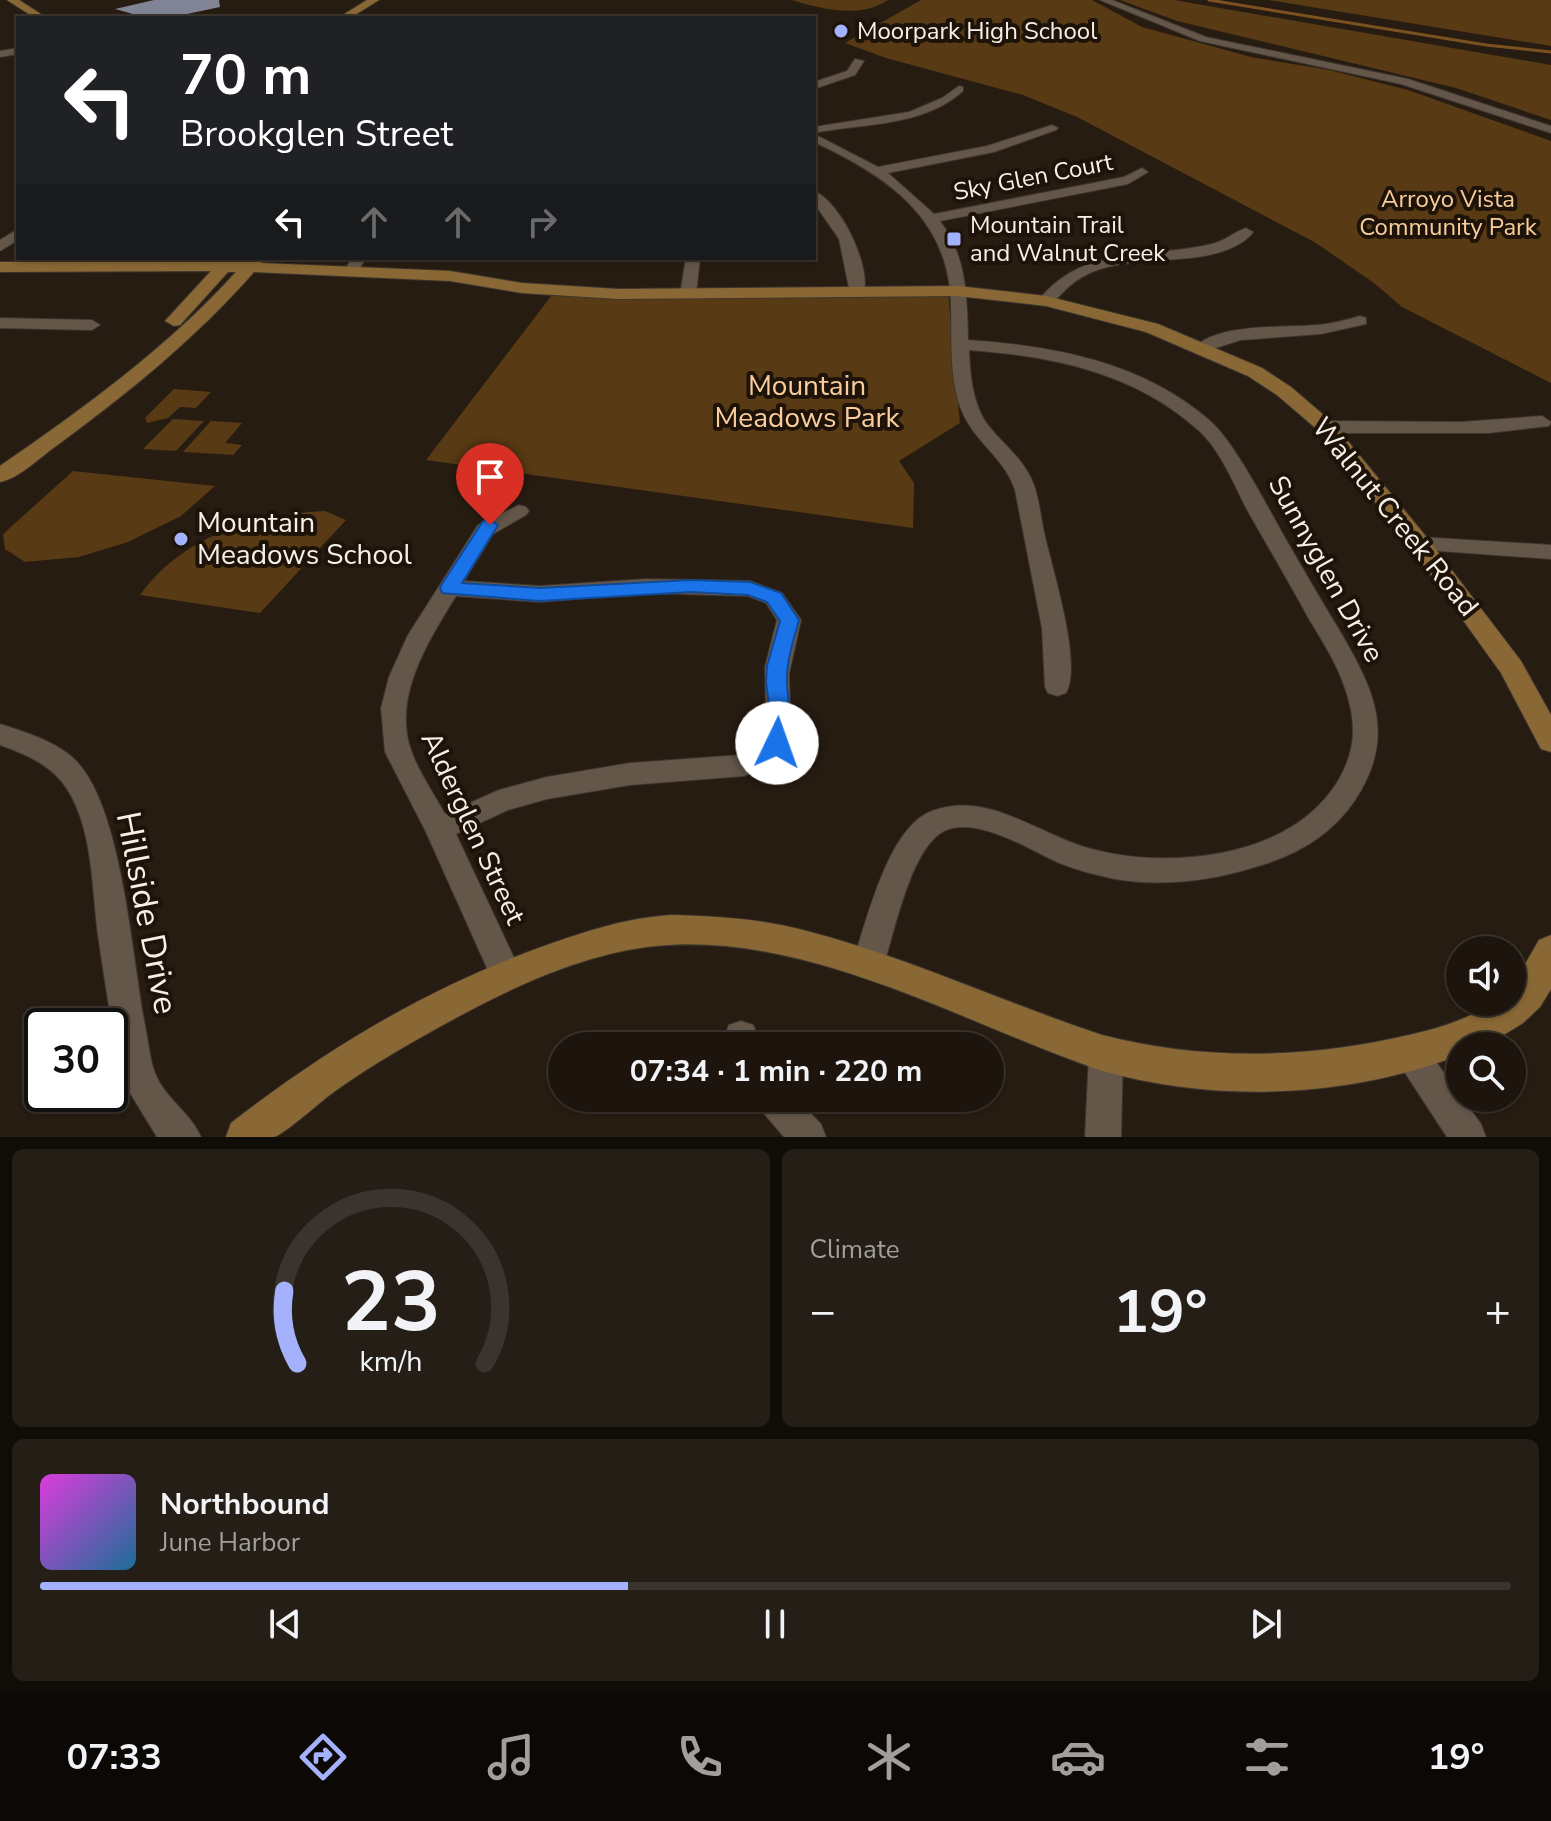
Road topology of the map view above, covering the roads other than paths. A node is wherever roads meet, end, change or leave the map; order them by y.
1 (12, 0) edge
2 (362, 0) edge
3 (374, 0) edge
4 (1104, 0) edge
5 (0, 1) edge
6 (21, 16) edge
7 (39, 16) edge
8 (334, 16) edge
9 (346, 16) edge
10 (859, 61) dead end
11 (816, 85) edge
12 (959, 89) dead end
13 (1052, 128) dead end
14 (816, 130) edge
15 (1551, 130) edge
16 (816, 139) edge
17 (877, 171) junction
18 (1142, 172) dead end
19 (816, 197) edge
20 (931, 219) junction
21 (1246, 232) dead end
22 (16, 235) edge
23 (0, 247) edge
24 (693, 260) edge
25 (227, 262) edge
26 (253, 263) edge
27 (355, 264) edge
28 (0, 267) edge
29 (958, 291) junction
30 (858, 293) junction
31 (688, 294) junction
32 (1046, 301) junction
33 (1360, 321) dead end
34 (0, 323) edge
35 (92, 325) dead end
36 (960, 344) junction
37 (1203, 347) junction
38 (1542, 422) dead end
39 (1326, 427) junction
40 (0, 457) edge
41 (0, 476) edge
42 (519, 511) dead end
43 (1420, 544) junction
44 (1551, 552) edge
45 (449, 588) junction
46 (1057, 687) dead end
47 (1547, 727) edge
48 (0, 734) edge
49 (439, 829) junction
50 (1551, 951) edge
51 (868, 964) junction
52 (506, 975) junction
53 (1409, 1053) junction
54 (1106, 1055) junction
55 (786, 1112) edge
56 (183, 1137) edge
57 (245, 1137) edge
58 (808, 1137) edge
59 (1103, 1137) edge
60 (1468, 1137) edge

1 - 7 street
2 - 8 street
3 - 9 street
4 - 15 street
5 - 6 street
10 - 11 street
12 - 14 street
13 - 17 street
16 - 17 street
17 - 20 street
18 - 20 street, Sky Glen Court
19 - 30 street
20 - 29 street
21 - 32 street
22 - 23 street
24 - 31 street
25 - 26 street, Walnut Creek Road
25 - 28 street, Walnut Creek Road
25 - 40 street
26 - 27 street, Walnut Creek Road
26 - 41 street
27 - 31 street, Walnut Creek Road
29 - 30 street, Walnut Creek Road
29 - 32 street, Walnut Creek Road
29 - 36 street
30 - 31 street, Walnut Creek Road
32 - 37 street, Walnut Creek Road
33 - 37 street
34 - 35 street
36 - 46 street
36 - 51 street, Sunnyglen Drive
37 - 39 street, Walnut Creek Road
38 - 39 street
39 - 43 street, Walnut Creek Road
42 - 45 street, Alderglen Street
43 - 44 street
43 - 47 street, Walnut Creek Road
45 - 49 street, Alderglen Street
45 - 49 street
48 - 56 street, Hillside Drive
49 - 52 street, Alderglen Street
50 - 53 street
51 - 52 street
51 - 54 street
52 - 57 street
53 - 54 street
53 - 60 street
54 - 59 street
55 - 58 street

